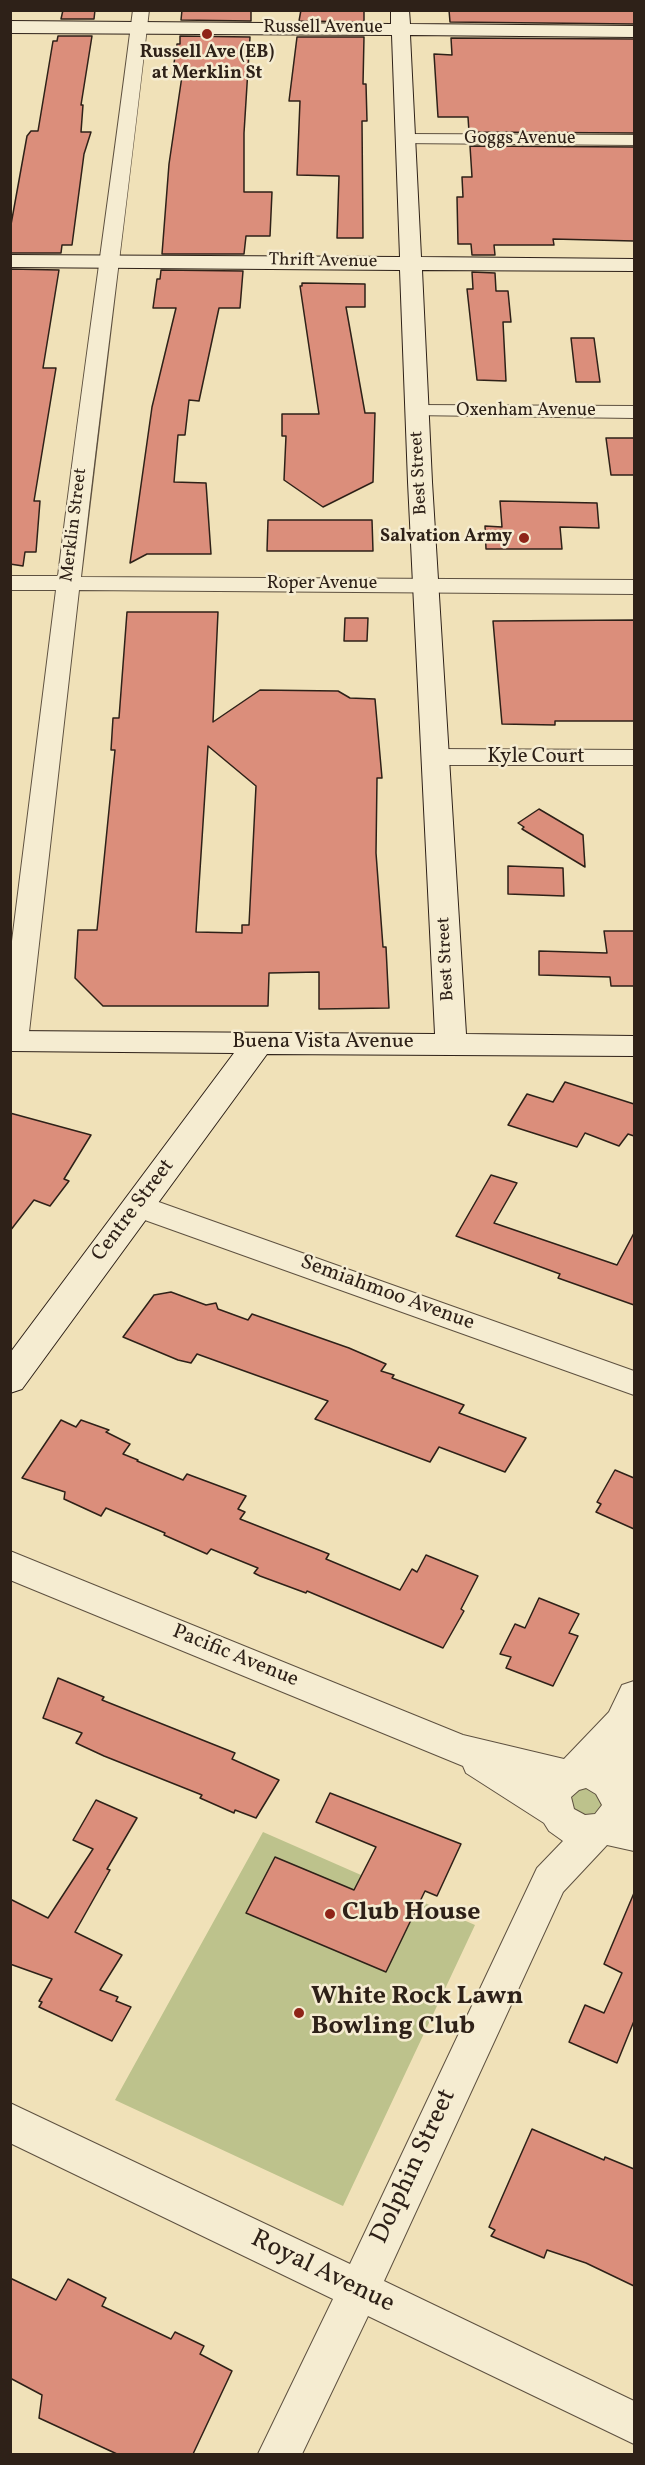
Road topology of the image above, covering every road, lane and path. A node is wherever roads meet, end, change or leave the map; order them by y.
1 (140, 19) edge
2 (400, 20) edge
3 (10, 27) edge
4 (634, 31) edge
5 (405, 139) junction
6 (634, 141) edge
7 (10, 261) edge
8 (111, 261) junction
9 (411, 263) junction
10 (634, 265) edge
11 (417, 411) junction
12 (634, 412) edge
13 (10, 583) edge
14 (68, 583) junction
15 (426, 586) junction
16 (634, 587) edge
17 (437, 757) junction
18 (634, 758) edge
19 (12, 1041) edge
20 (259, 1042) junction
21 (451, 1044) junction
22 (634, 1046) edge
23 (139, 1206) junction
24 (10, 1380) edge
25 (634, 1383) edge
26 (10, 1565) edge
27 (628, 1709) edge
28 (459, 1750) junction
29 (571, 1775) junction
30 (556, 1813) junction
31 (618, 1817) edge
32 (550, 1880) junction
33 (10, 2122) edge
34 (359, 2290) junction
35 (634, 2423) edge
36 (279, 2454) edge

1 - 2 street, Russell Avenue
1 - 3 street, Russell Avenue
1 - 8 street, Merklin Street
2 - 4 street, Russell Avenue
2 - 5 street, Best Street
5 - 6 street, Goggs Avenue
5 - 9 street, Best Street
7 - 8 street, Thrift Avenue
8 - 9 street, Thrift Avenue
8 - 14 street, Merklin Street
9 - 10 street, Thrift Avenue
9 - 11 street, Best Street
11 - 12 street, Oxenham Avenue
11 - 15 street, Best Street
13 - 14 street, Roper Avenue
14 - 15 street, Roper Avenue
14 - 19 street, Merklin Street
15 - 16 street, Roper Avenue
15 - 17 street, Best Street
17 - 18 street, Kyle Court
17 - 21 street, Best Street
19 - 20 street, Buena Vista Avenue
20 - 21 street, Buena Vista Avenue
20 - 23 street, Centre Street
21 - 22 street, Buena Vista Avenue
23 - 24 street, Centre Street
23 - 25 street, Semiahmoo Avenue
26 - 28 street, Pacific Avenue
27 - 29 street
27 - 31 street
28 - 29 street, Pacific Avenue
28 - 30 street, Pacific Avenue
29 - 30 street
29 - 31 street
30 - 31 street
30 - 32 street, Dolphin Street
31 - 32 street, Dolphin Street
32 - 34 street, Dolphin Street
33 - 34 street, Royal Avenue
34 - 35 street, Royal Avenue
34 - 36 street, Dolphin Street

